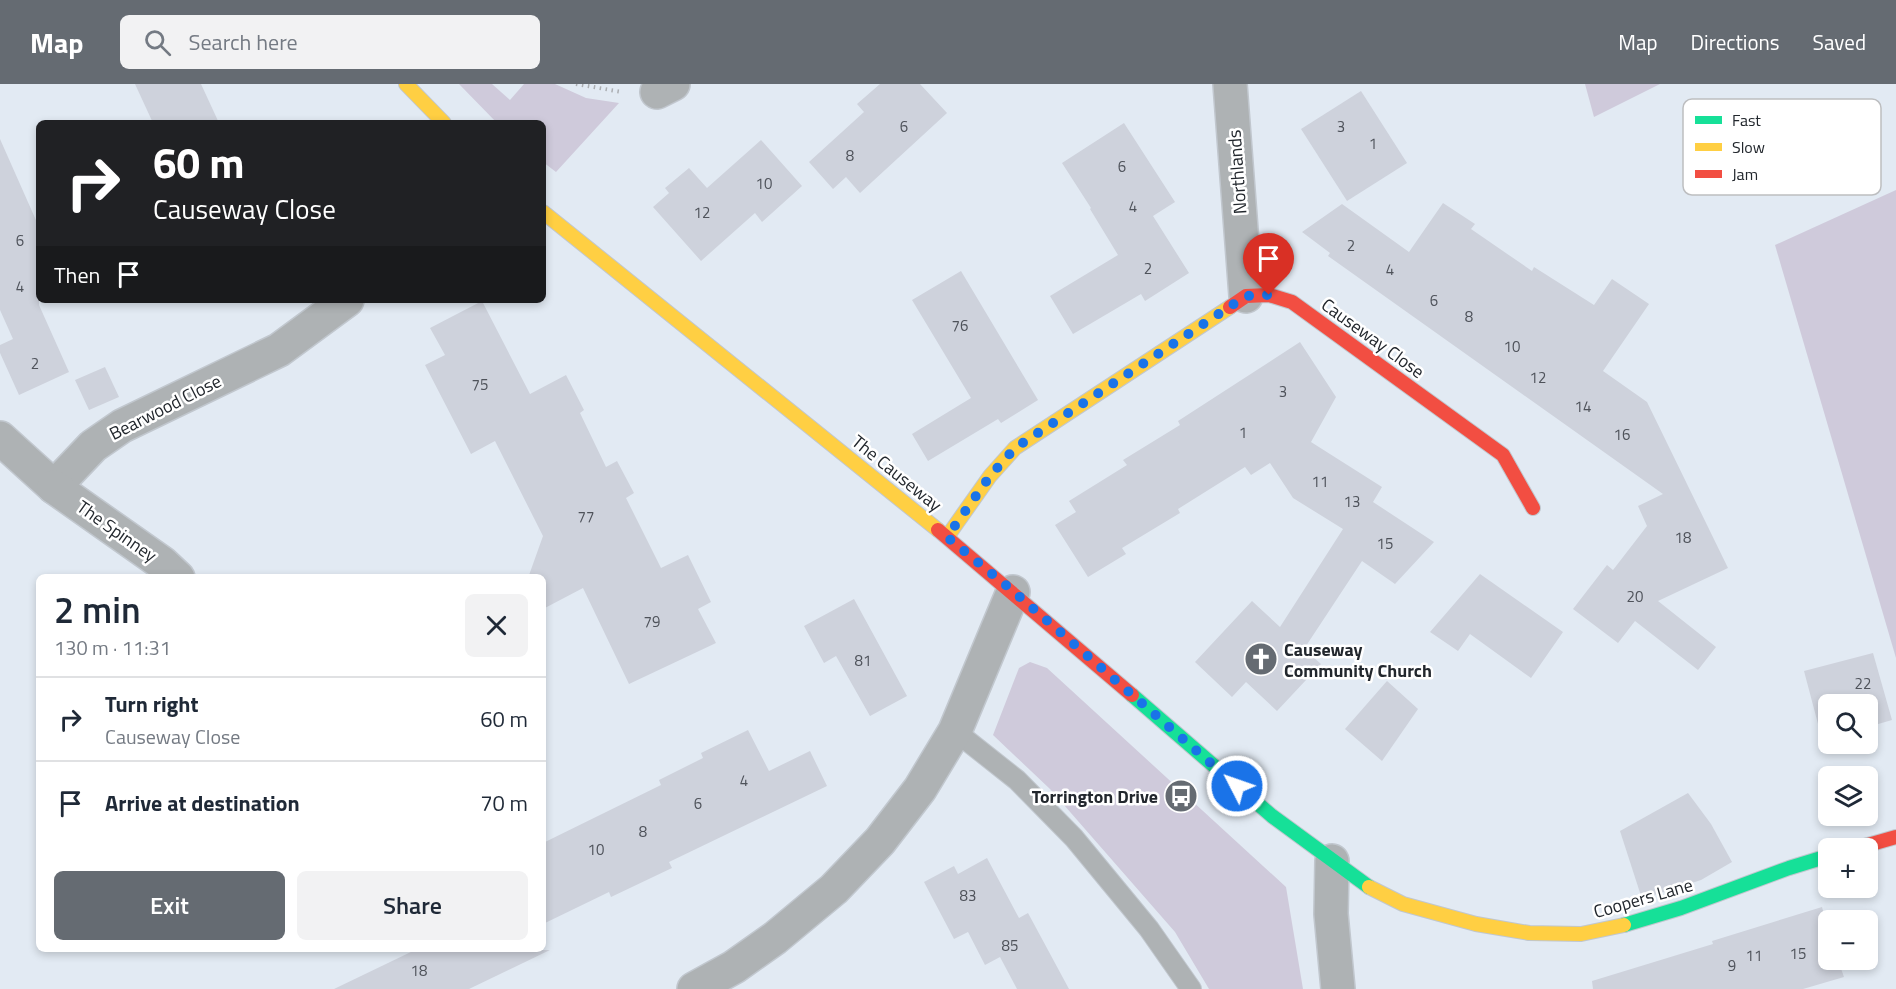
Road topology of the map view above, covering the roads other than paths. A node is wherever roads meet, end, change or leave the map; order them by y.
1 (406, 84) edge
2 (1230, 84) edge
3 (441, 120) edge
4 (546, 214) edge
5 (1246, 296) junction
6 (343, 303) edge
7 (0, 438) edge
8 (54, 487) junction
9 (1533, 508) dead end
10 (947, 537) junction
11 (174, 574) edge
12 (1013, 591) junction
13 (955, 730) junction
14 (1896, 837) edge
15 (1878, 842) edge
16 (1818, 859) edge
17 (1332, 861) junction
18 (694, 989) edge
19 (1191, 989) edge
20 (1338, 989) edge

1 - 3 main road
2 - 5 street, Northlands
4 - 10 main road, The Causeway
5 - 9 main road, Causeway Close
5 - 10 main road
6 - 8 street, Bearwood Close
7 - 8 street
8 - 11 street, The Spinney
10 - 12 main road, The Causeway
12 - 13 street
12 - 17 main road, The Causeway
13 - 18 street
13 - 19 lane
14 - 15 main road
16 - 17 main road, Coopers Lane
17 - 20 street

